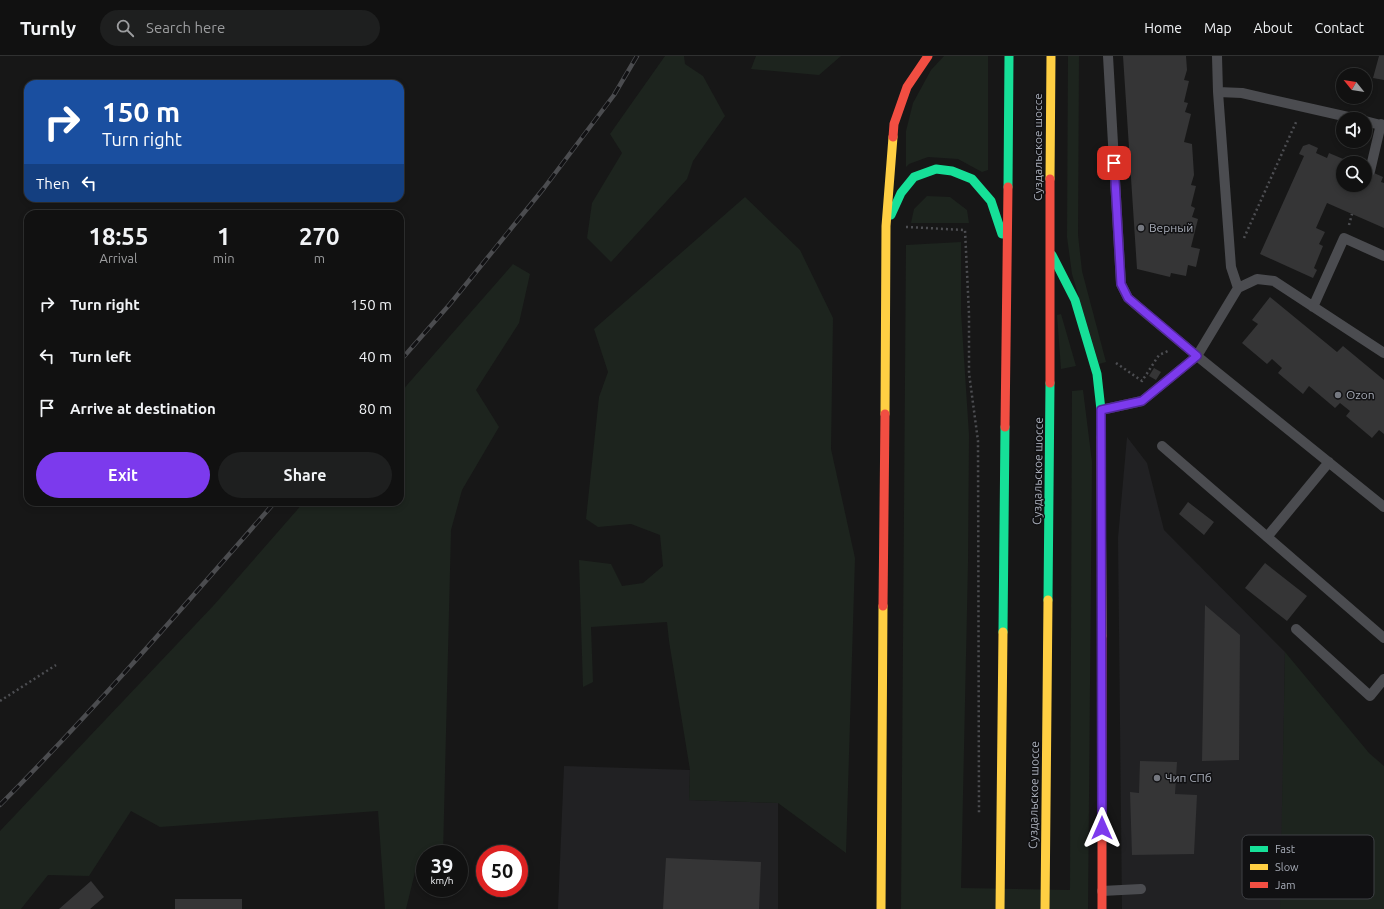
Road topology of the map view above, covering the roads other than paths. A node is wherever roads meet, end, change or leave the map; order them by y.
1 (928, 56) edge
2 (1009, 56) edge
3 (1051, 56) edge
4 (1108, 56) edge
5 (1217, 56) edge
6 (1218, 92) junction
7 (1336, 114) edge
8 (1372, 123) edge
9 (1382, 125) edge
10 (1372, 163) edge
11 (886, 226) junction
12 (1007, 248) junction
13 (1049, 251) junction
14 (1384, 256) edge
15 (1238, 288) junction
16 (1313, 307) junction
17 (1384, 354) edge
18 (1197, 356) junction
19 (1101, 410) junction
20 (1162, 446) dead end
21 (1330, 462) junction
22 (1384, 507) edge
23 (1267, 537) junction
24 (1296, 629) dead end
25 (1384, 638) edge
26 (1384, 679) edge
27 (1141, 889) dead end
28 (1102, 891) junction
29 (881, 909) edge
30 (1000, 909) edge
31 (1045, 909) edge
32 (1102, 909) edge

1 - 11 main road
2 - 12 main road
3 - 13 main road, Суздальское шоссе
4 - 18 lane
5 - 6 lane
6 - 7 lane
6 - 15 lane
8 - 9 lane
9 - 10 lane
11 - 12 main road
11 - 29 main road
12 - 30 main road
13 - 19 main road
13 - 31 main road, Суздальское шоссе
14 - 16 lane
15 - 16 lane
15 - 18 lane
16 - 17 lane
18 - 19 lane
18 - 21 lane
19 - 28 main road
20 - 23 lane
21 - 22 lane
21 - 23 lane
23 - 25 lane
24 - 26 lane
27 - 28 lane
28 - 32 main road

